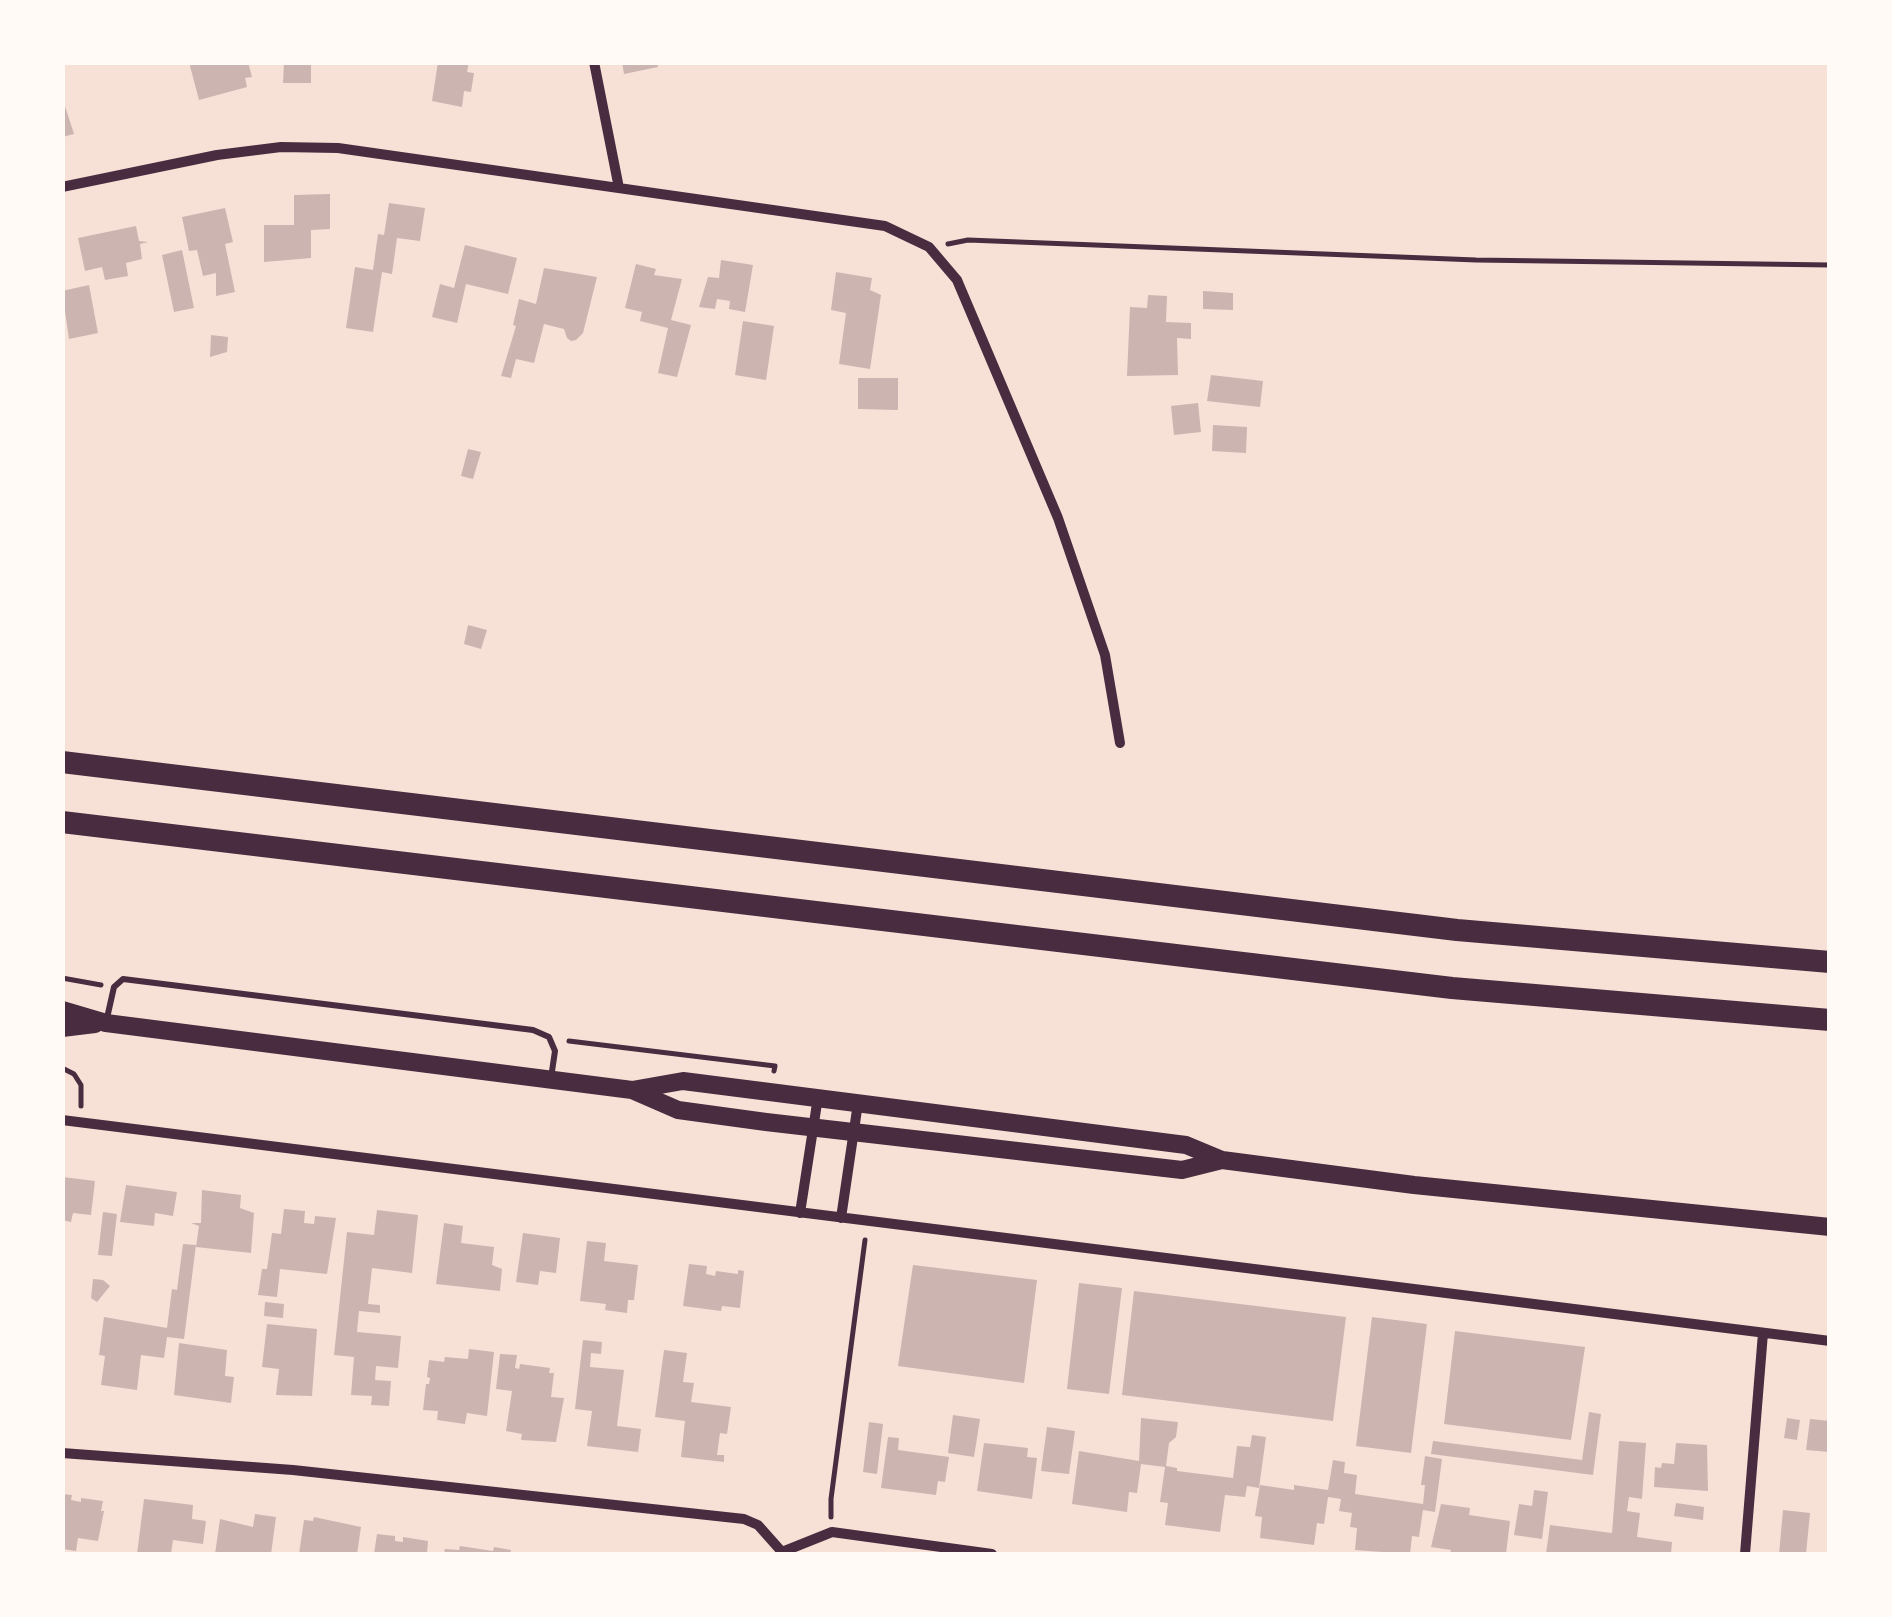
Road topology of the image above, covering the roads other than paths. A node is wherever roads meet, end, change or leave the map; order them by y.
1 (594, 62) edge
2 (62, 187) edge
3 (620, 188) junction
4 (1120, 743) dead end
5 (62, 762) edge
6 (62, 822) edge
7 (1830, 962) edge
8 (62, 1010) edge
9 (1830, 1020) edge
10 (106, 1023) junction
11 (62, 1028) edge
12 (551, 1079) junction
13 (632, 1090) junction
14 (818, 1098) junction
15 (858, 1103) junction
16 (62, 1120) edge
17 (814, 1127) junction
18 (854, 1132) junction
19 (1222, 1160) junction
20 (800, 1213) junction
21 (841, 1218) junction
22 (1830, 1228) edge
23 (1763, 1332) junction
24 (1830, 1340) edge
25 (62, 1453) edge
26 (782, 1553) edge
27 (992, 1554) edge
28 (1745, 1554) edge

1 - 3 street
2 - 3 street
3 - 4 street
5 - 7 highway
6 - 9 highway
8 - 10 main road
10 - 11 main road
10 - 12 main road
10 - 12 lane
12 - 13 main road
13 - 14 main road
13 - 17 main road
14 - 15 main road
14 - 17 street
15 - 18 street
15 - 19 main road
16 - 20 street
17 - 18 main road
17 - 20 street
18 - 19 main road
18 - 21 street
19 - 22 main road
20 - 21 street
21 - 23 street
23 - 24 street
23 - 28 street
25 - 26 street
26 - 27 street

